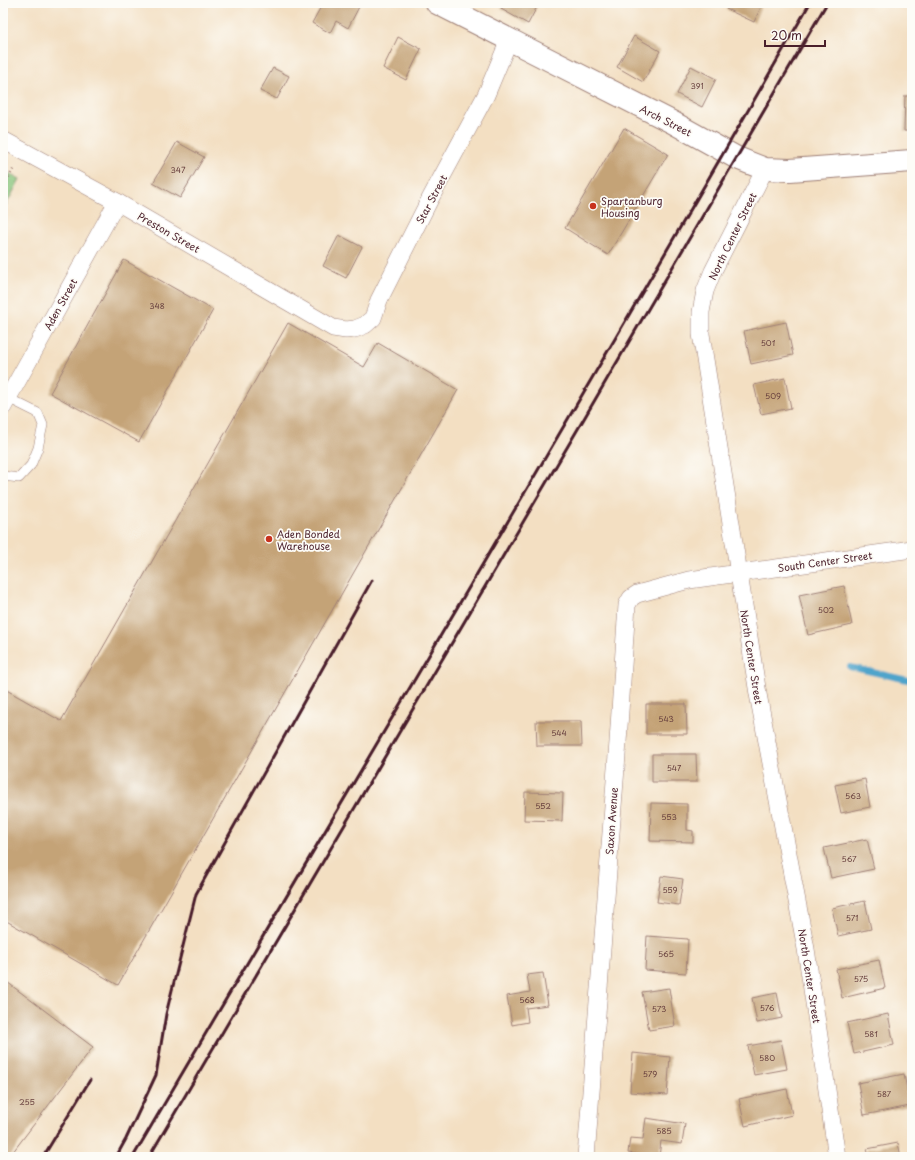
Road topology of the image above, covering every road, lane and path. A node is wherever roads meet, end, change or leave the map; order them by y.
1 (437, 3) edge
2 (509, 40) junction
3 (3, 140) edge
4 (912, 161) edge
5 (14, 168) dead end
6 (765, 169) junction
7 (3, 188) edge
8 (117, 202) junction
9 (333, 328) joint
10 (6, 402) edge
11 (3, 476) edge
12 (912, 549) edge
13 (739, 572) junction
14 (586, 1157) edge
15 (837, 1157) edge

1 - 2 street, Arch Street
2 - 6 street, Arch Street
2 - 9 street, Star Street
3 - 8 street, Preston Street
4 - 6 street, Arch Street
5 - 7 path
6 - 13 street, North Center Street
8 - 9 street, Preston Street
8 - 10 street, Aden Street
10 - 11 lane
12 - 13 street, South Center Street
13 - 14 street, Saxon Avenue
13 - 15 street, North Center Street

